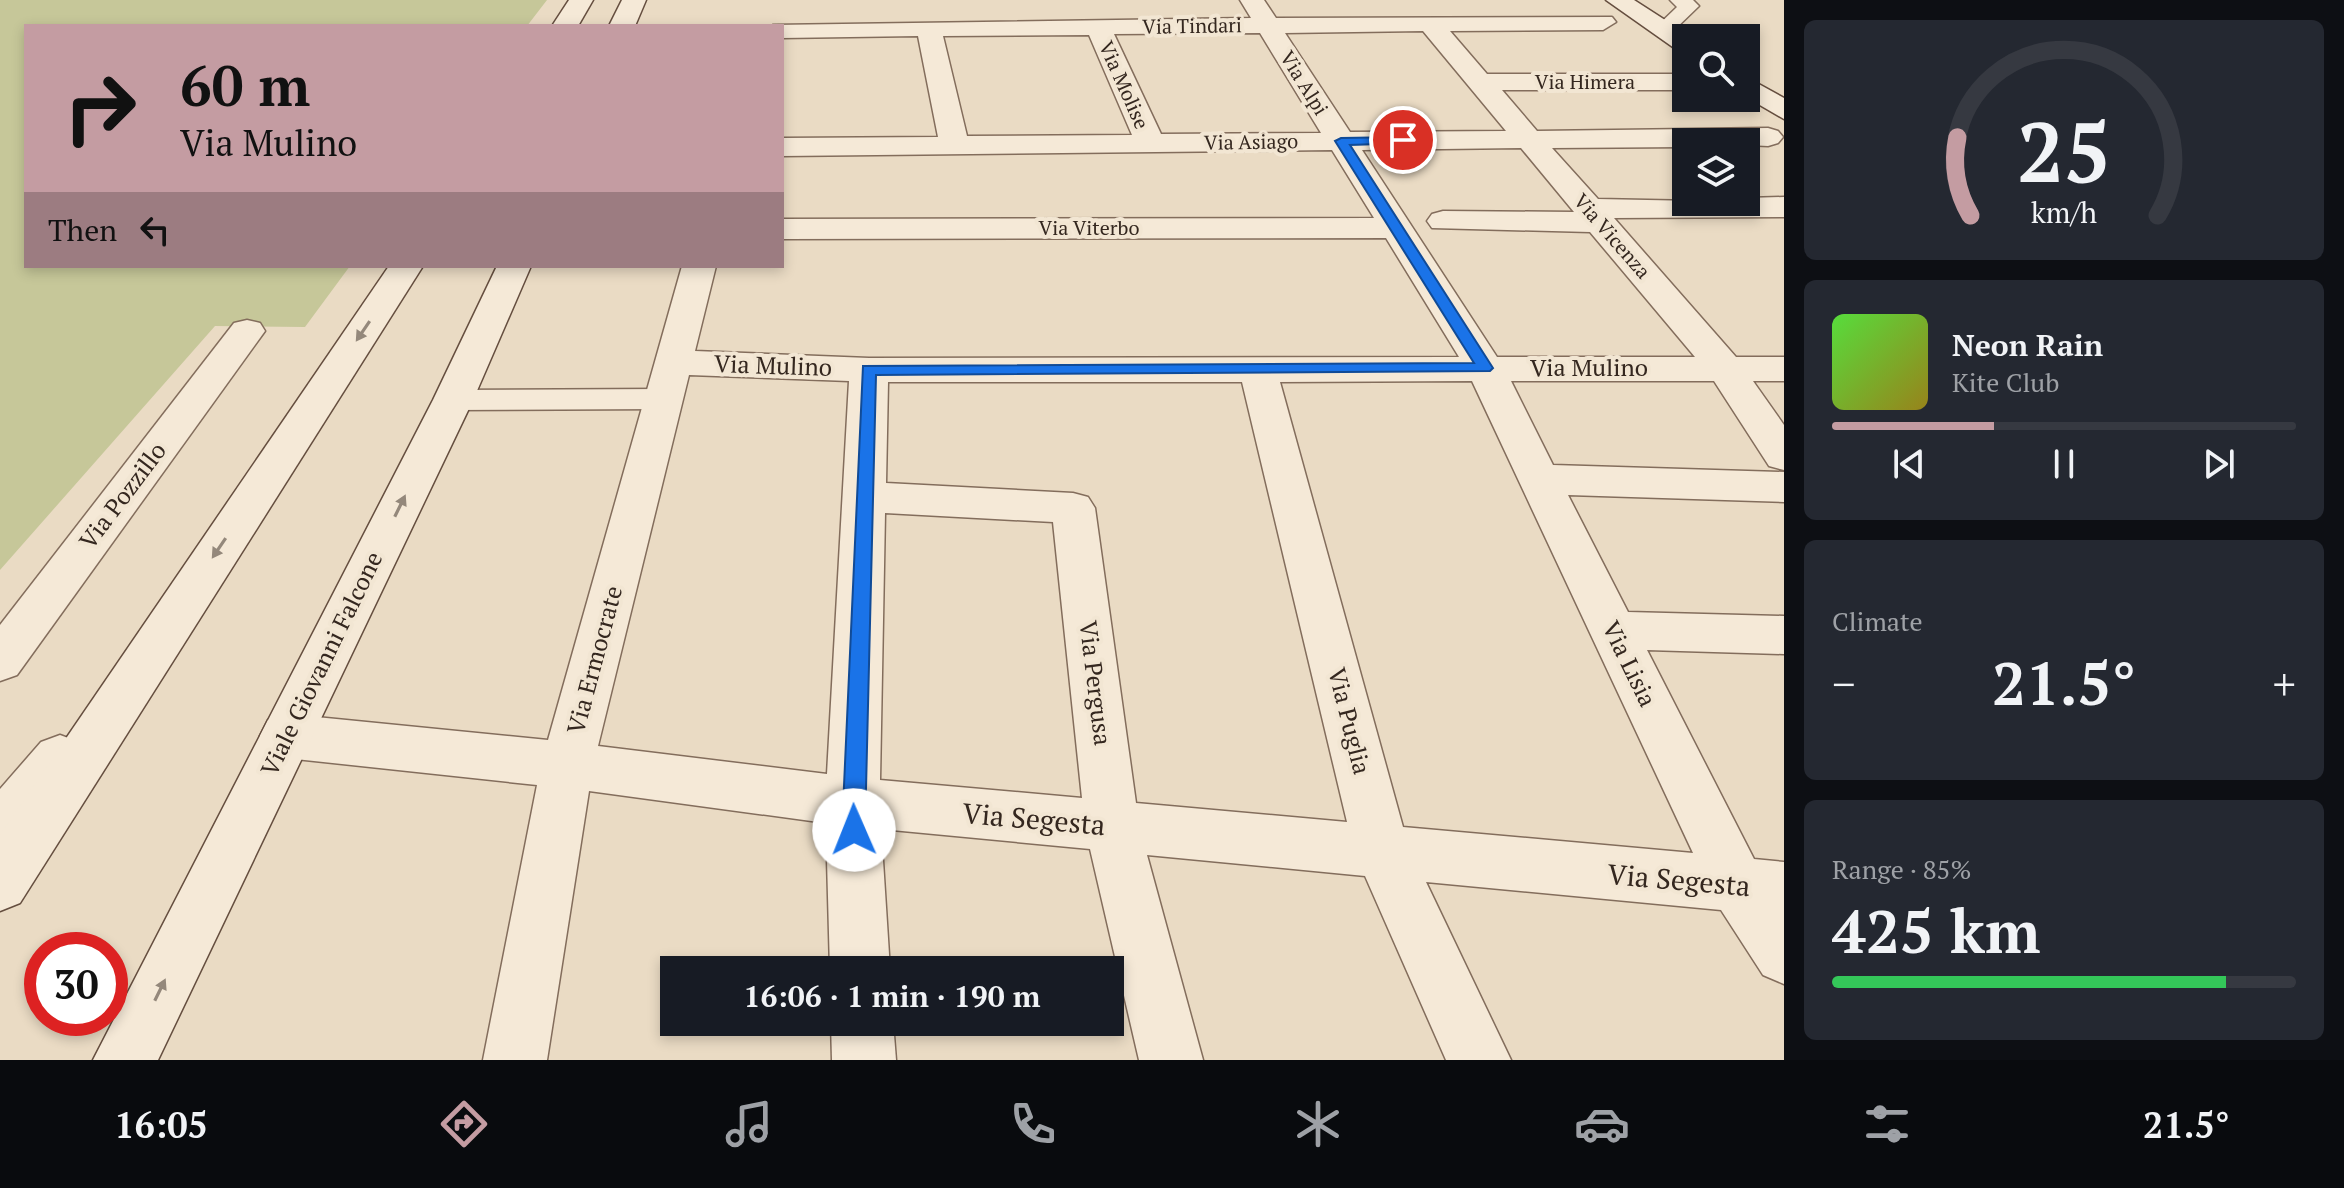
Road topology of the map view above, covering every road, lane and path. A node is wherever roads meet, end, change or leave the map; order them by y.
1 (581, 0) edge
2 (634, 0) edge
3 (781, 0) edge
4 (1618, 0) edge
5 (1680, 0) edge
6 (1260, 13) edge
7 (1603, 22) dead end
8 (566, 24) edge
9 (623, 24) edge
10 (775, 24) edge
11 (1430, 24) junction
12 (1098, 27) junction
13 (929, 29) junction
14 (784, 30) edge
15 (1663, 30) junction
16 (1672, 36) edge
17 (1484, 82) junction
18 (1672, 82) edge
19 (1760, 94) edge
20 (1784, 110) edge
21 (1760, 137) edge
22 (1768, 137) dead end
23 (1527, 139) junction
24 (1672, 140) edge
25 (1341, 141) junction
26 (1150, 143) junction
27 (954, 145) junction
28 (784, 147) edge
29 (1760, 194) edge
30 (1780, 210) edge
31 (1594, 215) junction
32 (1443, 221) dead end
33 (1396, 228) junction
34 (784, 229) edge
35 (405, 268) edge
36 (513, 268) edge
37 (698, 268) edge
38 (247, 331) dead end
39 (1724, 367) junction
40 (1485, 368) junction
41 (1258, 369) junction
42 (1784, 369) edge
43 (869, 370) junction
44 (668, 381) junction
45 (453, 400) junction
46 (1784, 456) edge
47 (1539, 479) junction
48 (1784, 487) edge
49 (863, 497) junction
50 (1612, 630) junction
51 (1784, 635) edge
52 (145, 659) junction
53 (0, 661) edge
54 (286, 736) junction
55 (567, 765) junction
56 (852, 802) junction
57 (1112, 826) junction
58 (0, 829) edge
59 (1382, 851) junction
60 (0, 884) edge
61 (1760, 887) edge
62 (1784, 954) edge
63 (859, 956) edge
64 (863, 1036) edge
65 (125, 1060) edge
66 (515, 1060) edge
67 (864, 1060) edge
68 (1171, 1060) edge
69 (1479, 1060) edge

1 - 8 street
2 - 9 street
3 - 10 street
4 - 15 street
5 - 15 lane
6 - 11 street, Via Tindari
6 - 12 street, Via Tindari
6 - 25 street, Via Alpi
7 - 11 street, Via Tindari
11 - 17 street, Via Vicenza
12 - 13 street, Via Tindari
12 - 26 street, Via Molise
13 - 14 street, Via Tindari
13 - 27 street
15 - 16 street
17 - 18 street, Via Himera
17 - 23 street, Via Vicenza
19 - 20 street
21 - 22 street, Via Asiago
23 - 24 street, Via Asiago
23 - 25 street, Via Asiago
23 - 31 street, Via Vicenza
25 - 26 street, Via Asiago
25 - 33 street, Via Alpi
26 - 27 street, Via Asiago
27 - 28 street, Via Asiago
29 - 30 street
30 - 31 street
31 - 32 street
31 - 39 street, Via Vicenza
33 - 34 street, Via Viterbo
33 - 40 street, Via Alpi
35 -> 52 street
36 - 45 street, Viale Giovanni Falcone
37 - 44 street, Via Ermocrate
38 - 53 street, Via Pozzillo
39 - 40 street, Via Mulino
39 - 42 street, Via Mulino
39 - 46 street, Via Vicenza
40 - 41 street, Via Mulino
40 - 47 street, Via Lisia
41 - 43 street, Via Mulino
41 - 59 street, Via Puglia
43 - 44 street, Via Mulino
43 - 49 street
44 - 45 lane
44 - 55 street, Via Ermocrate
54 -> 45 street, Viale Giovanni Falcone
47 - 48 street
47 - 50 street, Via Lisia
49 - 56 street
49 - 57 street, Via Pergusa
50 - 51 street
50 - 61 street, Via Lisia
52 - 58 street
52 - 60 street
54 - 55 street, Via Segesta
65 -> 54 street, Viale Giovanni Falcone
55 - 56 street, Via Segesta
55 - 66 street, Via Ermocrate
56 - 57 street, Via Segesta
56 - 63 street
57 - 59 street, Via Segesta
57 - 68 street, Via Pergusa
59 - 61 street, Via Segesta
59 - 69 street, Via Puglia
61 - 62 street, Via Lisia
64 - 67 street

